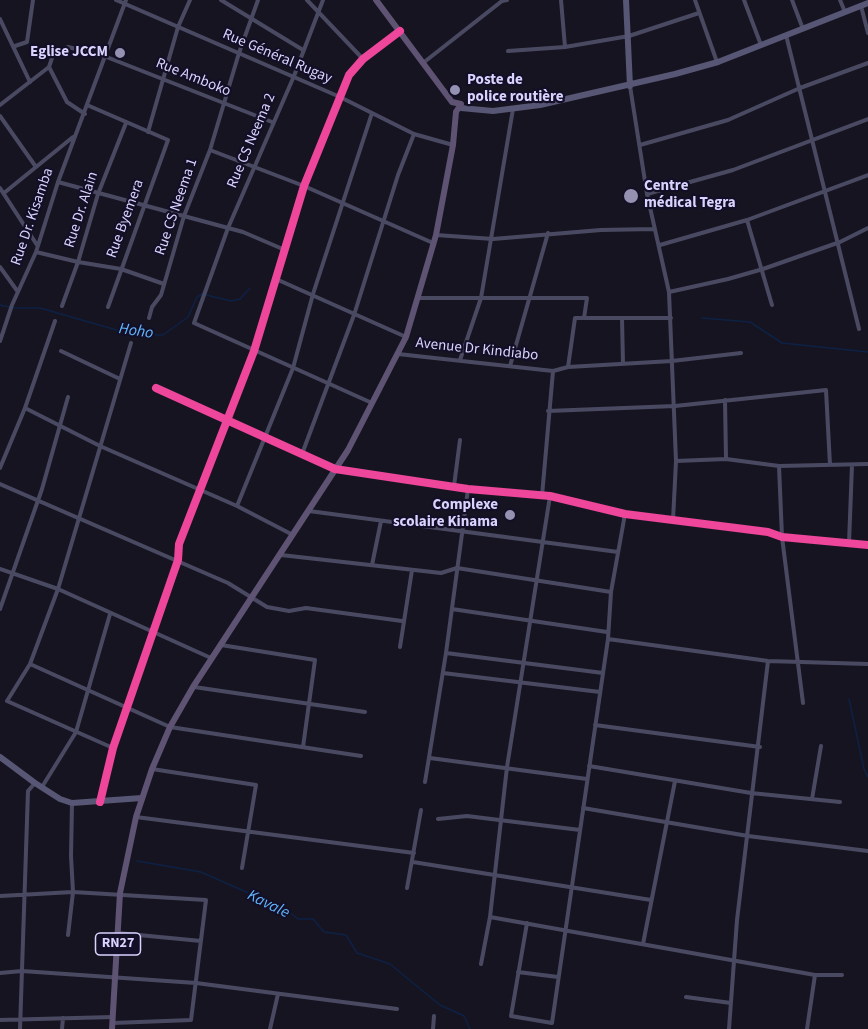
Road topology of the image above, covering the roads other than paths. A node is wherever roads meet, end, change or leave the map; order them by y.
1 (33, 0) edge
2 (116, 0) edge
3 (190, 0) edge
4 (221, 0) edge
5 (258, 0) edge
6 (307, 0) edge
7 (323, 0) edge
8 (376, 0) edge
9 (493, 0) edge
10 (507, 0) edge
11 (561, 0) edge
12 (626, 0) edge
13 (695, 0) edge
14 (744, 0) edge
15 (792, 0) edge
16 (840, 0) edge
17 (125, 2) edge
18 (497, 4) junction
19 (865, 5) edge
20 (318, 9) junction
21 (845, 12) junction
22 (699, 13) junction
23 (0, 19) edge
24 (251, 19) junction
25 (178, 27) junction
26 (804, 30) junction
27 (400, 31) junction
28 (868, 33) edge
29 (786, 35) junction
30 (629, 36) junction
31 (761, 45) junction
32 (15, 46) junction
33 (565, 47) junction
34 (303, 50) junction
35 (508, 51) dead end
36 (238, 53) junction
37 (105, 56) junction
38 (363, 59) junction
39 (718, 62) junction
40 (423, 63) junction
41 (868, 63) edge
42 (49, 67) junction
43 (294, 76) junction
44 (162, 79) junction
45 (30, 82) junction
46 (630, 86) junction
47 (800, 88) junction
48 (340, 97) junction
49 (224, 103) junction
50 (0, 105) edge
51 (87, 105) junction
52 (513, 109) junction
53 (458, 110) junction
54 (372, 113) junction
55 (85, 114) junction
56 (0, 116) edge
57 (868, 119) edge
58 (272, 122) junction
59 (126, 123) junction
60 (148, 132) junction
61 (414, 134) junction
62 (75, 136) junction
63 (814, 141) junction
64 (640, 145) junction
65 (453, 146) junction
66 (210, 150) junction
67 (36, 167) junction
68 (254, 167) junction
69 (868, 175) edge
70 (58, 182) junction
71 (304, 186) junction
72 (0, 188) edge
73 (826, 192) junction
74 (4, 193) junction
75 (98, 194) junction
76 (647, 194) junction
77 (143, 204) junction
78 (342, 204) junction
79 (184, 216) junction
80 (747, 220) junction
81 (384, 222) junction
82 (228, 228) junction
83 (868, 228) edge
84 (654, 229) junction
85 (548, 233) junction
86 (436, 236) junction
87 (493, 239) junction
88 (840, 242) junction
89 (434, 244) junction
90 (660, 245) junction
91 (38, 246) junction
92 (285, 250) junction
93 (36, 252) junction
94 (78, 262) junction
95 (0, 267) edge
96 (763, 268) junction
97 (121, 269) junction
98 (276, 279) junction
99 (165, 284) junction
100 (18, 292) junction
101 (669, 292) junction
102 (313, 294) junction
103 (531, 297) junction
104 (420, 298) junction
105 (482, 298) junction
106 (772, 305) dead end
107 (62, 306) dead end
108 (108, 307) dead end
109 (354, 315) junction
110 (149, 318) dead end
111 (584, 318) junction
112 (622, 318) junction
113 (671, 318) junction
114 (55, 321) dead end
115 (860, 329) dead end
116 (406, 337) junction
117 (0, 341) edge
118 (131, 343) dead end
119 (61, 351) dead end
120 (254, 351) junction
121 (741, 353) dead end
122 (398, 354) junction
123 (460, 360) junction
124 (672, 361) junction
125 (623, 364) junction
126 (510, 366) junction
127 (568, 367) junction
128 (293, 368) junction
129 (553, 371) junction
130 (120, 379) junction
131 (329, 385) junction
132 (156, 388) dead end
133 (69, 397) dead end
134 (725, 400) junction
135 (372, 403) junction
136 (675, 406) junction
137 (25, 408) junction
138 (548, 411) junction
139 (228, 420) junction
140 (61, 424) junction
141 (265, 436) junction
142 (460, 440) dead end
143 (100, 446) junction
144 (302, 454) junction
145 (726, 459) junction
146 (676, 461) junction
147 (1, 464) edge
148 (868, 464) edge
149 (830, 465) junction
150 (852, 465) junction
151 (779, 466) junction
152 (335, 469) junction
153 (0, 484) edge
154 (454, 486) junction
155 (468, 489) junction
156 (199, 491) junction
157 (542, 496) junction
158 (550, 496) junction
159 (38, 499) junction
160 (237, 506) junction
161 (309, 511) junction
162 (625, 514) junction
163 (78, 519) junction
164 (673, 520) junction
165 (381, 521) junction
166 (462, 531) junction
167 (294, 535) junction
168 (782, 537) junction
169 (543, 542) junction
170 (849, 543) junction
171 (868, 545) edge
172 (618, 552) junction
173 (281, 555) junction
174 (178, 560) junction
175 (372, 565) junction
176 (457, 568) junction
177 (0, 569) edge
178 (412, 570) junction
179 (14, 573) junction
180 (537, 580) junction
181 (58, 589) junction
182 (611, 592) junction
183 (252, 598) junction
184 (0, 609) edge
185 (452, 609) junction
186 (110, 614) junction
187 (530, 619) junction
188 (402, 621) junction
189 (152, 629) junction
190 (607, 632) junction
191 (608, 639) junction
192 (220, 645) junction
193 (400, 647) dead end
194 (446, 652) junction
195 (211, 658) junction
196 (768, 661) junction
197 (524, 662) junction
198 (797, 662) junction
199 (30, 664) junction
200 (868, 664) edge
201 (443, 673) junction
202 (603, 673) junction
203 (520, 683) junction
204 (193, 687) junction
205 (88, 690) junction
206 (600, 692) junction
207 (803, 703) dead end
208 (310, 704) junction
209 (127, 707) junction
210 (364, 712) dead end
211 (595, 725) junction
212 (170, 727) junction
213 (76, 732) junction
214 (821, 746) dead end
215 (303, 747) junction
216 (760, 747) junction
217 (113, 748) junction
218 (361, 756) dead end
219 (0, 757) edge
220 (430, 758) junction
221 (589, 766) junction
222 (507, 767) junction
223 (152, 769) junction
224 (587, 779) junction
225 (675, 781) junction
226 (425, 782) dead end
227 (34, 783) junction
228 (42, 787) junction
229 (752, 793) junction
230 (142, 798) junction
231 (812, 799) junction
232 (100, 802) junction
233 (840, 802) dead end
234 (72, 803) junction
235 (583, 808) junction
236 (421, 810) dead end
237 (136, 817) junction
238 (438, 819) dead end
239 (501, 820) junction
240 (668, 821) junction
241 (580, 830) junction
242 (248, 831) junction
243 (748, 836) junction
244 (868, 851) edge
245 (414, 853) junction
246 (413, 862) junction
247 (242, 868) dead end
248 (495, 874) junction
249 (572, 886) junction
250 (407, 888) dead end
251 (73, 892) junction
252 (120, 893) junction
253 (0, 896) edge
254 (24, 896) junction
255 (651, 900) junction
256 (490, 917) junction
257 (527, 923) junction
258 (565, 932) junction
259 (118, 933) junction
260 (68, 935) dead end
261 (201, 941) junction
262 (643, 944) junction
263 (735, 959) junction
264 (481, 964) dead end
265 (22, 971) junction
266 (518, 972) junction
267 (0, 973) edge
268 (815, 975) junction
269 (842, 975) dead end
270 (116, 976) junction
271 (558, 977) junction
272 (196, 984) junction
273 (278, 994) junction
274 (686, 997) dead end
275 (731, 1003) junction
276 (397, 1009) dead end
277 (434, 1016) dead end
278 (63, 1018) junction
279 (0, 1020) edge
280 (21, 1020) junction
281 (113, 1023) edge
282 (20, 1029) edge
283 (62, 1029) edge
284 (270, 1029) edge
285 (433, 1029) edge
286 (729, 1029) edge
287 (807, 1029) edge

1 - 32 street
2 - 17 street, Rue Général Rugay
3 - 25 street
4 - 24 street
5 - 24 street, Rue CS Neema 1
6 - 20 street
7 - 20 street, Rue CS Neema 2
8 - 27 main road, RN27
9 - 18 street
10 - 18 street
11 - 33 street
12 - 30 main road
13 - 22 street
14 - 31 street
15 - 26 street
16 - 21 street
17 - 25 street, Rue Général Rugay
17 - 37 street, Rue Dr. Kisamba
18 - 40 street
19 - 21 main road
19 - 28 street
20 - 34 street, Rue CS Neema 2
20 - 38 street
21 - 26 main road
22 - 30 street
22 - 39 street
23 - 32 street
24 - 34 street
24 - 36 street, Rue CS Neema 1
25 - 36 street, Rue Général Rugay
25 - 44 street
26 - 29 main road
27 - 38 street
27 - 40 main road, RN27
29 - 31 main road
29 - 47 street
30 - 33 street
30 - 46 main road
31 - 39 main road
32 - 45 street
33 - 35 street
34 - 43 street, Rue CS Neema 2
36 - 43 street, Rue Général Rugay
36 - 49 street, Rue CS Neema 1
37 - 42 street, Rue Amboko
37 - 44 street, Rue Amboko
37 - 51 street, Rue Dr. Kisamba
38 - 48 street
39 - 46 main road
40 - 53 main road, RN27
41 - 47 street
42 - 45 street, Rue Amboko
42 - 55 street
43 - 48 street, Rue Général Rugay
43 - 58 street, Rue CS Neema 2
44 - 49 street, Rue Amboko
44 - 60 street
45 - 50 street, Rue Amboko
46 - 52 main road
46 - 64 street
47 - 63 street
47 - 64 street
48 - 54 street, Rue Général Rugay
48 - 71 street
49 - 58 street, Rue Amboko
49 - 66 street, Rue CS Neema 1
51 - 55 street, Rue Dr. Kisamba
51 - 59 street
52 - 53 main road
52 - 87 street
53 - 65 main road, RN27
54 - 61 street, Rue Général Rugay
54 - 78 street
55 - 62 street, Rue Dr. Kisamba
56 - 67 street
57 - 63 street
58 - 68 street, Rue CS Neema 2
59 - 60 street
59 - 75 street, Rue Dr. Alain
60 - 77 street, Rue Byemera
61 - 65 street, Rue Général Rugay
61 - 81 street
62 - 67 street, Rue Dr. Kisamba
62 - 70 street, Rue Dr. Kisamba
63 - 73 street
63 - 76 street
64 - 76 street
65 - 86 main road, RN27
66 - 68 street
66 - 79 street, Rue CS Neema 1
67 - 74 street, Rue Dr. Kisamba
68 - 71 street
68 - 82 street, Rue CS Neema 2
69 - 73 street
70 - 75 street
70 - 91 street, Rue Dr. Kisamba
71 - 78 street
71 - 92 street
72 - 74 street
73 - 80 street
73 - 88 street
74 - 91 street
75 - 77 street
75 - 94 street, Rue Dr. Alain
76 - 84 street
77 - 79 street
77 - 97 street, Rue Byemera
78 - 81 street
78 - 102 street
79 - 82 street
79 - 99 street, Rue CS Neema 1
80 - 90 street
80 - 96 street
81 - 89 street
81 - 109 street
82 - 92 street
82 - 120 street, Rue CS Neema 2
83 - 88 street
84 - 85 street
84 - 90 street
85 - 87 street
85 - 103 street
86 - 87 street
86 - 89 main road, RN27
87 - 105 street
88 - 96 street
88 - 115 street
89 - 104 main road, RN27
90 - 101 street
91 - 93 street, Rue Dr. Kisamba
92 - 98 street
93 - 94 street
93 - 100 street, Rue Dr. Kisamba
94 - 97 street
94 - 107 street, Rue Dr. Alain
95 - 100 street
96 - 101 street
96 - 106 street
97 - 99 street
97 - 108 street, Rue Byemera
98 - 102 street
98 - 120 street
99 - 110 street, Rue CS Neema 1
100 - 117 street, Rue Dr. Kisamba
101 - 113 street
102 - 109 street
102 - 128 street
103 - 105 street
103 - 111 street
103 - 126 street
104 - 105 street
104 - 116 main road, RN27
105 - 123 street
109 - 116 street
109 - 131 street
111 - 112 street
111 - 127 street
112 - 113 street
112 - 125 street
113 - 124 street
114 - 137 street
116 - 122 main road, RN27
118 - 130 street
119 - 130 street
120 - 128 street
120 - 139 street
121 - 124 street
122 - 123 street, Avenue Dr Kindiabo
122 - 135 main road, RN27
123 - 126 street, Avenue Dr Kindiabo
124 - 125 street
124 - 136 street
125 - 127 street
126 - 129 street, Avenue Dr Kindiabo
127 - 129 street
128 - 131 street
128 - 141 street
129 - 138 street
130 - 143 street
131 - 135 street
131 - 144 street
132 - 139 street
133 - 140 street
134 - 136 street
134 - 145 street
134 - 149 street
135 - 152 main road, RN27
136 - 138 street
136 - 146 street
137 - 140 street
137 - 147 street
138 - 157 street
139 - 141 street
139 - 156 street
140 - 143 street
140 - 159 street
141 - 144 street
141 - 160 street
142 - 154 street
143 - 156 street
143 - 163 street
144 - 152 street
145 - 146 street
145 - 151 street
146 - 164 street
148 - 150 street
149 - 150 street
149 - 151 street
150 - 170 street
151 - 168 street
152 - 154 street
152 - 161 main road, RN27
153 - 159 street
154 - 155 street
155 - 157 street
155 - 166 street
156 - 160 street
156 - 174 street
157 - 158 street
158 - 162 street
158 - 169 street
159 - 163 street
159 - 179 street
160 - 167 street
161 - 165 street
161 - 167 main road, RN27
162 - 164 street
162 - 172 street
163 - 174 street
163 - 181 street
164 - 168 street
165 - 166 street
165 - 175 street
166 - 169 street
166 - 176 street
167 - 173 main road, RN27
168 - 170 street
168 - 198 street
169 - 172 street
169 - 180 street
170 - 171 street
172 - 182 street
173 - 175 street
173 - 183 main road, RN27
174 - 183 street
174 - 189 street
175 - 178 street
176 - 178 street
176 - 180 street
176 - 185 street
177 - 179 street
178 - 188 street
179 - 181 street
179 - 184 street
180 - 182 street
180 - 187 street
181 - 186 street
181 - 199 street
182 - 190 street
183 - 188 street
183 - 192 main road, RN27
185 - 187 street
185 - 194 street
186 - 189 street
186 - 205 street
187 - 190 street
187 - 197 street
188 - 193 street
189 - 195 street
189 - 209 street
190 - 191 street
191 - 196 street
191 - 202 street
192 - 195 main road, RN27
192 - 208 street
194 - 197 street
194 - 201 street
195 - 204 main road, RN27
196 - 198 street
196 - 216 street
197 - 202 street
197 - 203 street
198 - 200 street
198 - 207 street
199 - 205 street
199 - 213 street
201 - 203 street
201 - 220 street
202 - 206 street
203 - 206 street
203 - 222 street
204 - 208 street
204 - 212 main road, RN27
205 - 209 street
205 - 213 street
206 - 211 street
208 - 210 street
208 - 215 street
209 - 212 street
209 - 217 street
211 - 216 street
211 - 221 street
212 - 215 street
212 - 223 main road, RN27
213 - 217 street
213 - 228 street
214 - 231 street
215 - 218 street
216 - 229 street
217 - 232 street
219 - 227 main road
220 - 222 street
220 - 226 street
221 - 224 street
221 - 225 street
222 - 224 street
222 - 239 street
223 - 230 main road, RN27
223 - 242 street
224 - 235 street
225 - 229 street
225 - 240 street
227 - 228 main road
227 - 254 street
228 - 234 main road
229 - 231 street
229 - 243 street
230 - 232 main road
230 - 237 main road, RN27
231 - 233 street
232 - 234 main road
234 - 251 street
235 - 240 street
235 - 241 street
236 - 245 street
237 - 242 street
237 - 252 main road, RN27
238 - 239 street
239 - 241 street
239 - 248 street
240 - 243 street
240 - 255 street
241 - 249 street
242 - 245 street
242 - 247 street
243 - 244 street
243 - 263 street
245 - 246 street
246 - 248 street
246 - 250 street
248 - 249 street
248 - 256 street
249 - 255 street
249 - 258 street
251 - 252 street
251 - 254 street
251 - 260 street
252 - 259 main road, RN27
252 - 261 street
253 - 254 street
254 - 265 street
255 - 262 street
256 - 257 street
256 - 264 street
257 - 258 street
257 - 266 street
258 - 262 street
258 - 271 street
259 - 261 street
259 - 270 main road, RN27
261 - 272 street
262 - 263 street
263 - 268 street
263 - 275 street
265 - 267 street
265 - 270 street
265 - 280 street
266 - 271 street
266 - 271 street
268 - 269 street
268 - 287 street
270 - 272 street
270 - 281 main road, RN27
272 - 273 street
272 - 281 street
273 - 276 street
273 - 284 street
274 - 275 street
275 - 286 street
277 - 285 street
278 - 280 street
278 - 281 street
278 - 283 street
279 - 280 street
280 - 282 street

